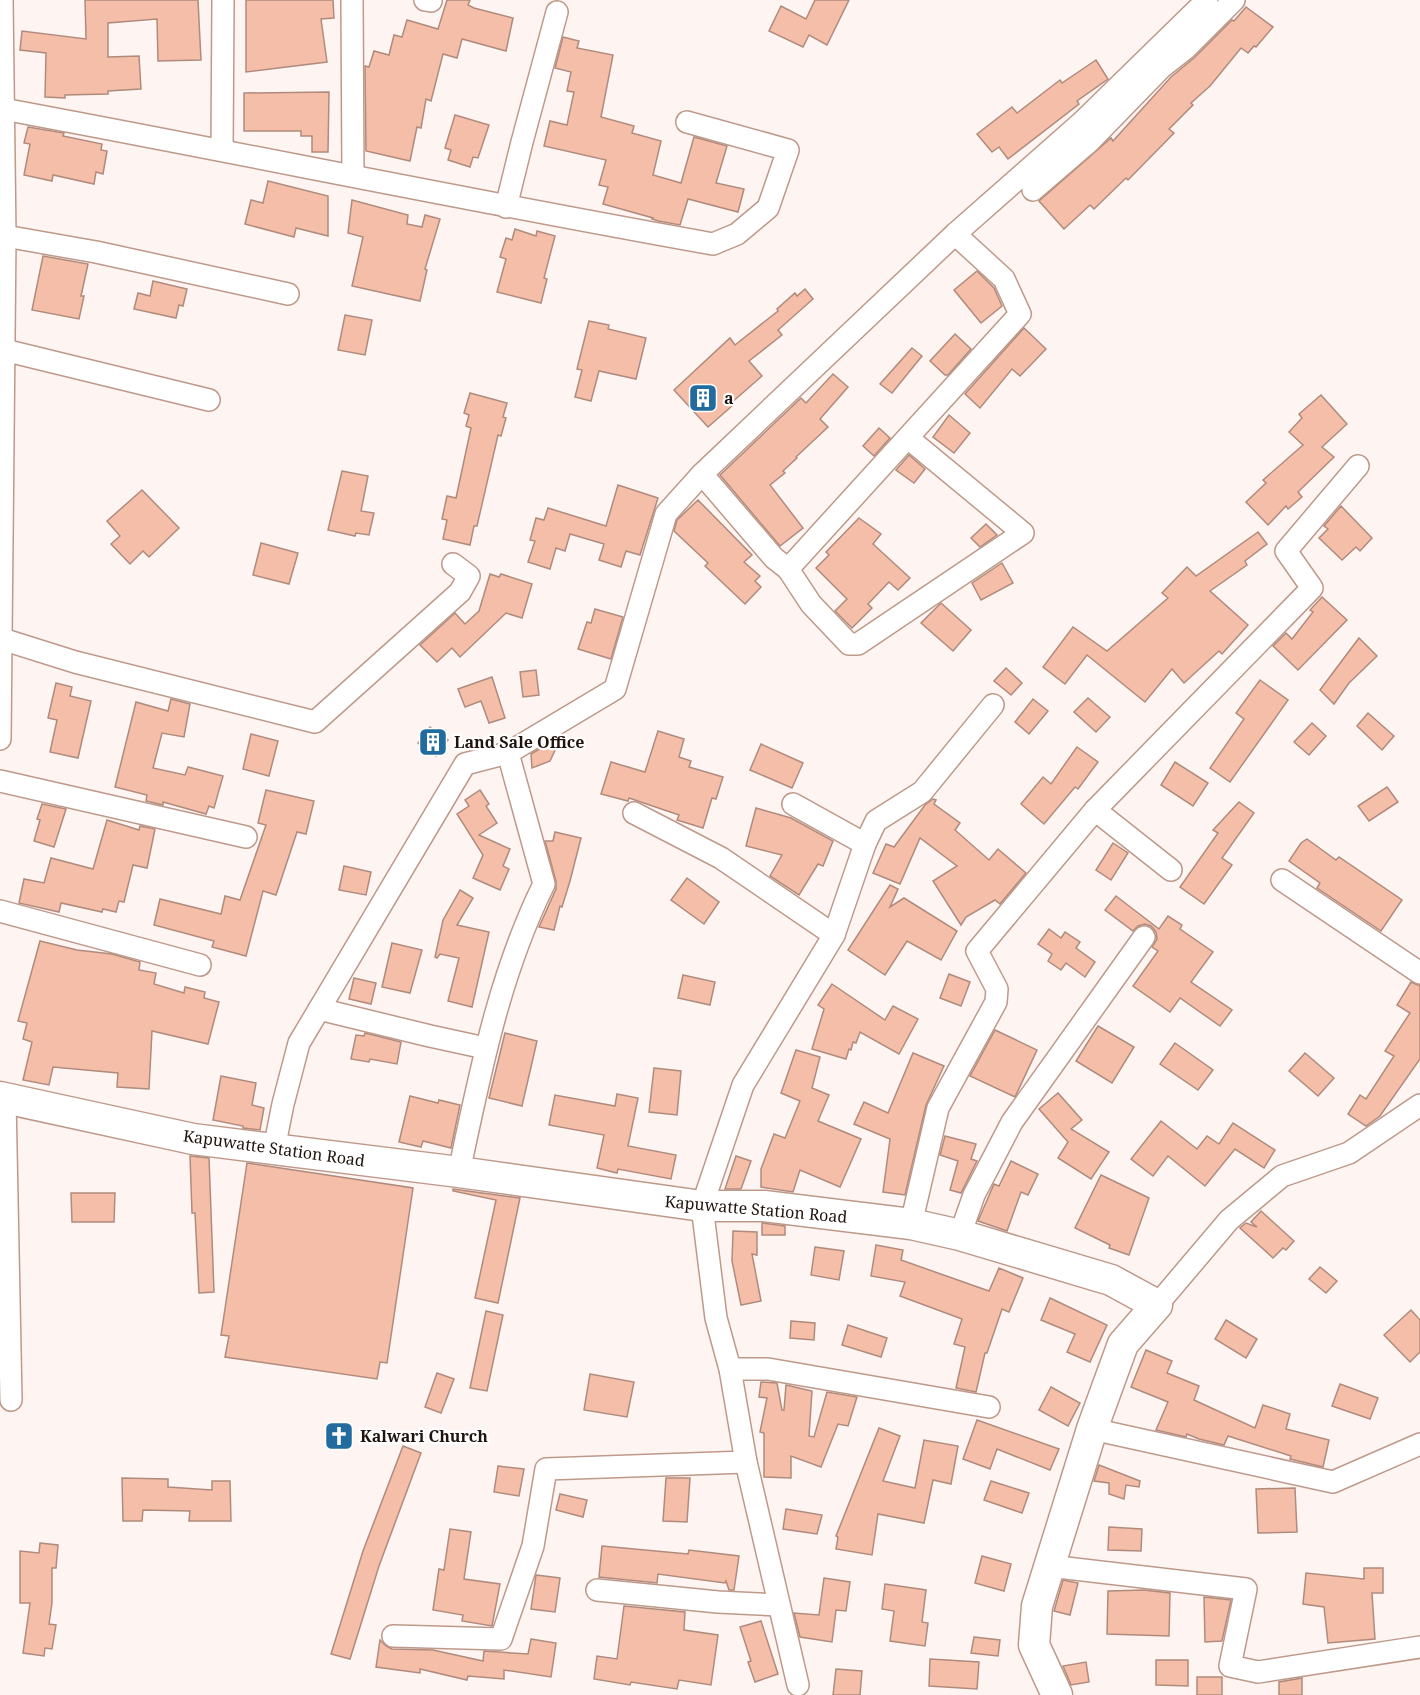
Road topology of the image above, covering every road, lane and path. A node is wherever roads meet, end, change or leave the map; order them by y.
1 (2, 0) edge
2 (223, 0) edge
3 (352, 0) edge
4 (1207, 0) edge
5 (1234, 0) edge
6 (557, 12) dead end
7 (3, 109) junction
8 (687, 122) dead end
9 (222, 150) junction
10 (353, 177) junction
11 (1033, 190) dead end
12 (506, 207) junction
13 (955, 234) junction
14 (5, 236) junction
15 (288, 294) dead end
16 (4, 350) junction
17 (209, 400) dead end
18 (909, 438) junction
19 (1358, 466) dead end
20 (702, 474) junction
21 (453, 564) dead end
22 (788, 569) junction
23 (2, 639) junction
24 (993, 705) dead end
25 (0, 739) edge
26 (508, 753) junction
27 (0, 781) edge
28 (793, 804) dead end
29 (1095, 810) junction
30 (634, 813) dead end
31 (246, 837) dead end
32 (865, 844) junction
33 (1171, 870) dead end
34 (1282, 880) dead end
35 (0, 911) edge
36 (834, 935) junction
37 (1144, 937) dead end
38 (200, 965) dead end
39 (1420, 973) edge
40 (319, 1009) junction
41 (485, 1048) junction
42 (3, 1098) edge
43 (1420, 1105) edge
44 (274, 1149) junction
45 (459, 1172) junction
46 (702, 1206) junction
47 (911, 1224) junction
48 (960, 1235) junction
49 (1157, 1305) junction
50 (730, 1369) junction
51 (11, 1400) dead end
52 (988, 1407) dead end
53 (1092, 1429) junction
54 (1420, 1444) edge
55 (746, 1462) junction
56 (1049, 1566) junction
57 (597, 1590) dead end
58 (778, 1605) junction
59 (393, 1636) dead end
60 (1420, 1647) edge
61 (798, 1686) dead end
62 (1057, 1695) edge

1 - 7 street
2 - 9 street
3 - 10 street
4 - 13 street
5 - 11 street
6 - 12 street
7 - 9 street
7 - 14 street
8 - 12 street
9 - 10 street
10 - 12 street
13 - 18 street
13 - 20 street
14 - 15 street
14 - 16 street
16 - 17 street
16 - 23 street
18 - 22 street
18 - 22 street
19 - 29 street
20 - 22 street
20 - 26 street
21 - 23 street
23 - 25 street
24 - 32 street
26 - 40 street
26 - 41 street
27 - 31 street
28 - 32 street
29 - 33 street
29 - 47 street
30 - 36 street
32 - 36 street
34 - 39 street
35 - 38 street
36 - 46 street
37 - 48 street
40 - 41 street
40 - 44 street
41 - 45 street
42 - 44 street, Kapuwatte Station Road
42 - 51 street
43 - 49 street
44 - 45 street, Kapuwatte Station Road
45 - 46 street, Kapuwatte Station Road
46 - 47 street, Kapuwatte Station Road
46 - 50 street
47 - 48 street, Kapuwatte Station Road
48 - 49 street, Kapuwatte Station Road
49 - 53 street
50 - 52 street
50 - 55 street
53 - 54 street
53 - 56 street
55 - 58 street
55 - 59 street
56 - 60 street
56 - 62 street
57 - 58 street
58 - 61 street

